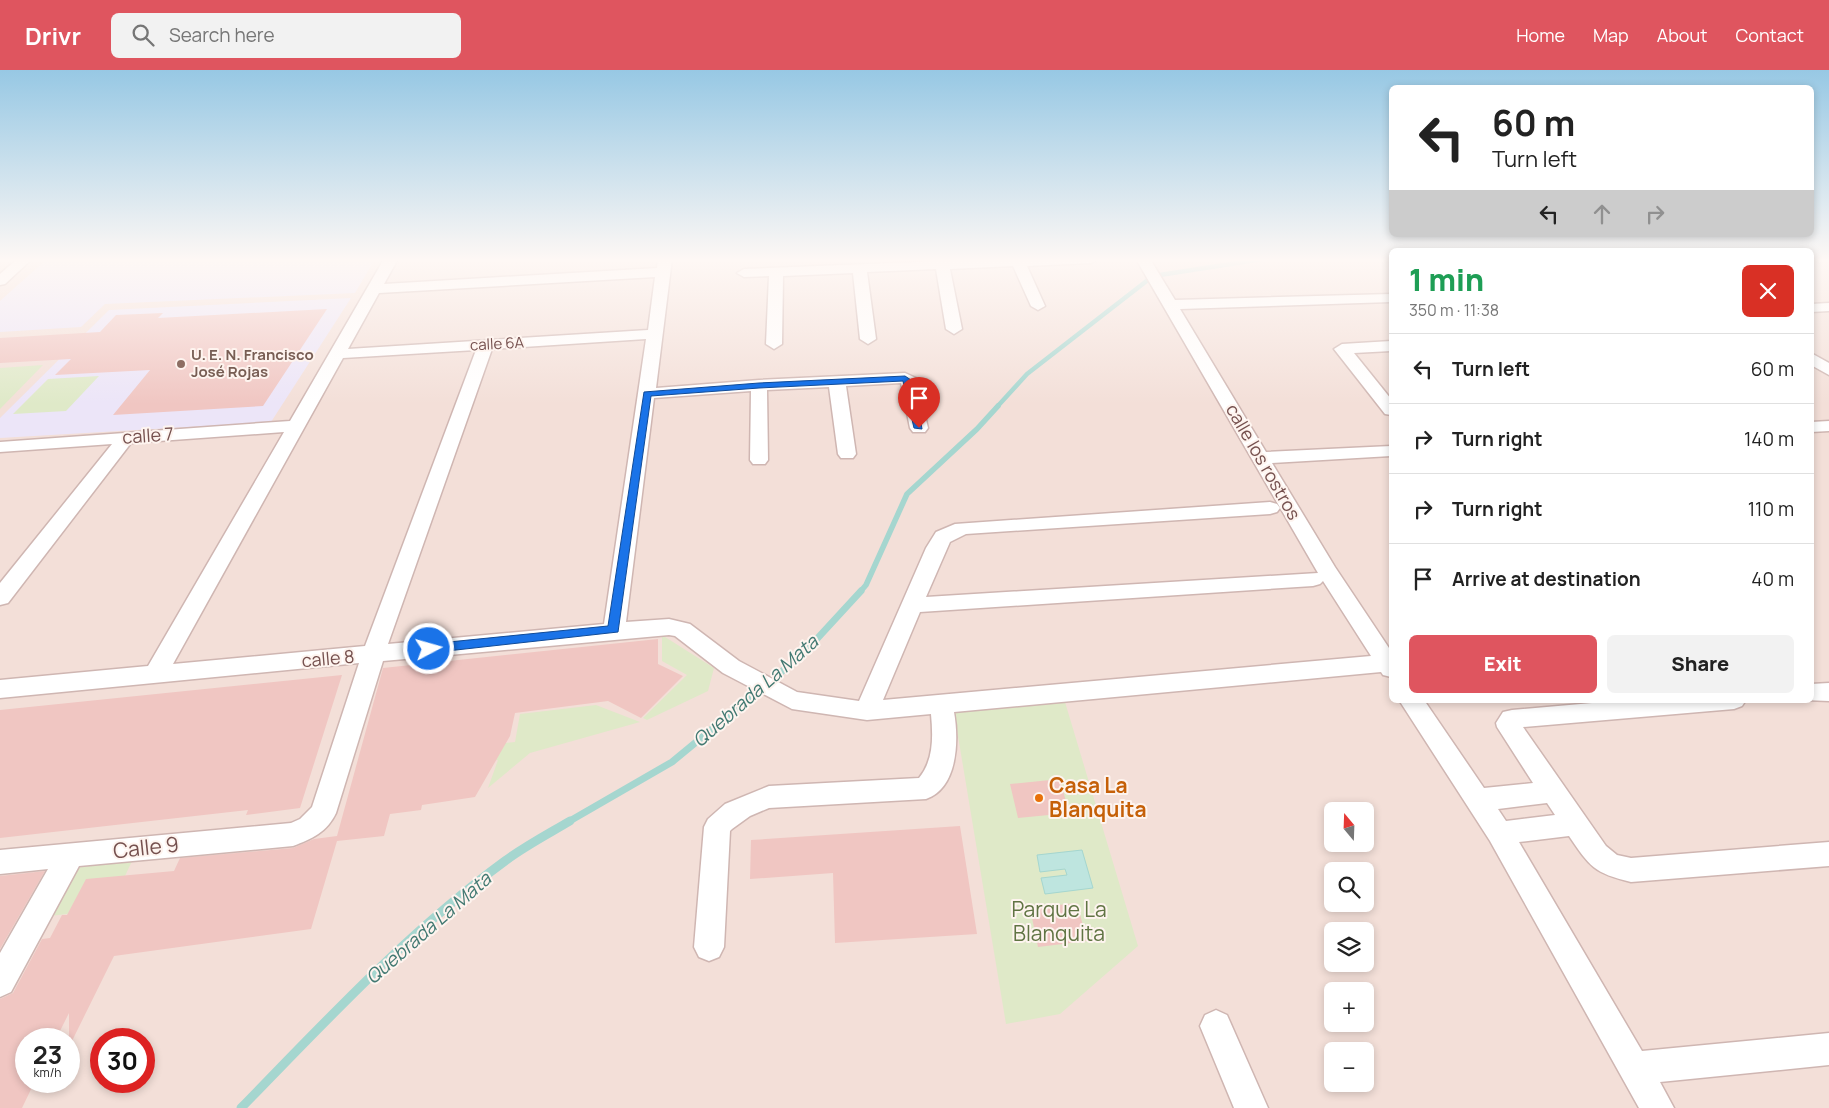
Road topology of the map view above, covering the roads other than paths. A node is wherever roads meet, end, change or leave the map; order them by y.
1 (363, 307) edge
2 (659, 307) edge
3 (775, 307) edge
4 (864, 307) edge
5 (950, 307) edge
6 (1173, 307) edge
7 (1814, 308) edge
8 (1829, 308) edge
9 (954, 328) dead end
10 (655, 334) junction
11 (868, 339) dead end
12 (486, 344) junction
13 (774, 344) dead end
14 (1389, 346) edge
15 (338, 354) junction
16 (1814, 360) edge
17 (1829, 370) edge
18 (837, 381) junction
19 (759, 385) junction
20 (1385, 393) edge
21 (647, 394) junction
22 (296, 426) junction
23 (1814, 426) edge
24 (1829, 426) edge
25 (919, 428) dead end
26 (126, 438) junction
27 (0, 447) edge
28 (1389, 451) edge
29 (847, 454) dead end
30 (1260, 458) junction
31 (759, 460) dead end
32 (1270, 508) dead end
33 (1313, 579) dead end
34 (0, 598) edge
35 (912, 605) junction
36 (614, 629) junction
37 (373, 655) junction
38 (1389, 666) edge
39 (156, 673) junction
40 (0, 688) edge
41 (1829, 692) edge
42 (1814, 693) edge
43 (1414, 703) edge
44 (1701, 703) edge
45 (941, 704) junction
46 (867, 711) junction
47 (1553, 792) junction
48 (1477, 800) junction
49 (1574, 824) junction
50 (1500, 833) junction
51 (1829, 854) edge
52 (70, 856) junction
53 (0, 862) edge
54 (709, 947) dead end
55 (0, 982) edge
56 (1216, 1026) dead end
57 (1829, 1049) edge
58 (1634, 1068) junction
59 (1251, 1108) edge
60 (1657, 1108) edge

1 - 15 street
2 - 10 street
3 - 13 street
4 - 11 street
5 - 9 street
6 - 30 street, calle los rostros
7 - 8 street
10 - 12 street, calle 6A
10 - 21 street
12 - 15 street, calle 6A
12 - 37 street
14 - 20 street
15 - 22 street
16 - 17 street
18 - 19 street
18 - 25 street
18 - 29 street
19 - 21 street
19 - 31 street
21 - 36 street
22 - 26 street, calle 7
22 - 39 street
23 - 24 street
26 - 27 street, calle 7
26 - 34 street
28 - 30 street
30 - 38 street, calle los rostros
32 - 35 street
33 - 35 street
35 - 46 street
36 - 37 street, calle 8
36 - 46 street, calle 8
37 - 39 street, calle 8
37 - 52 street, Calle 9
38 - 45 street
39 - 40 street, calle 8
41 - 42 street
43 - 48 street
44 - 47 street
45 - 46 street
45 - 54 street
47 - 48 street
47 - 49 street
48 - 50 street
49 - 50 street
49 - 51 street
50 - 58 street
52 - 53 street, Calle 9
52 - 55 street
56 - 59 street
57 - 58 street
58 - 60 street

